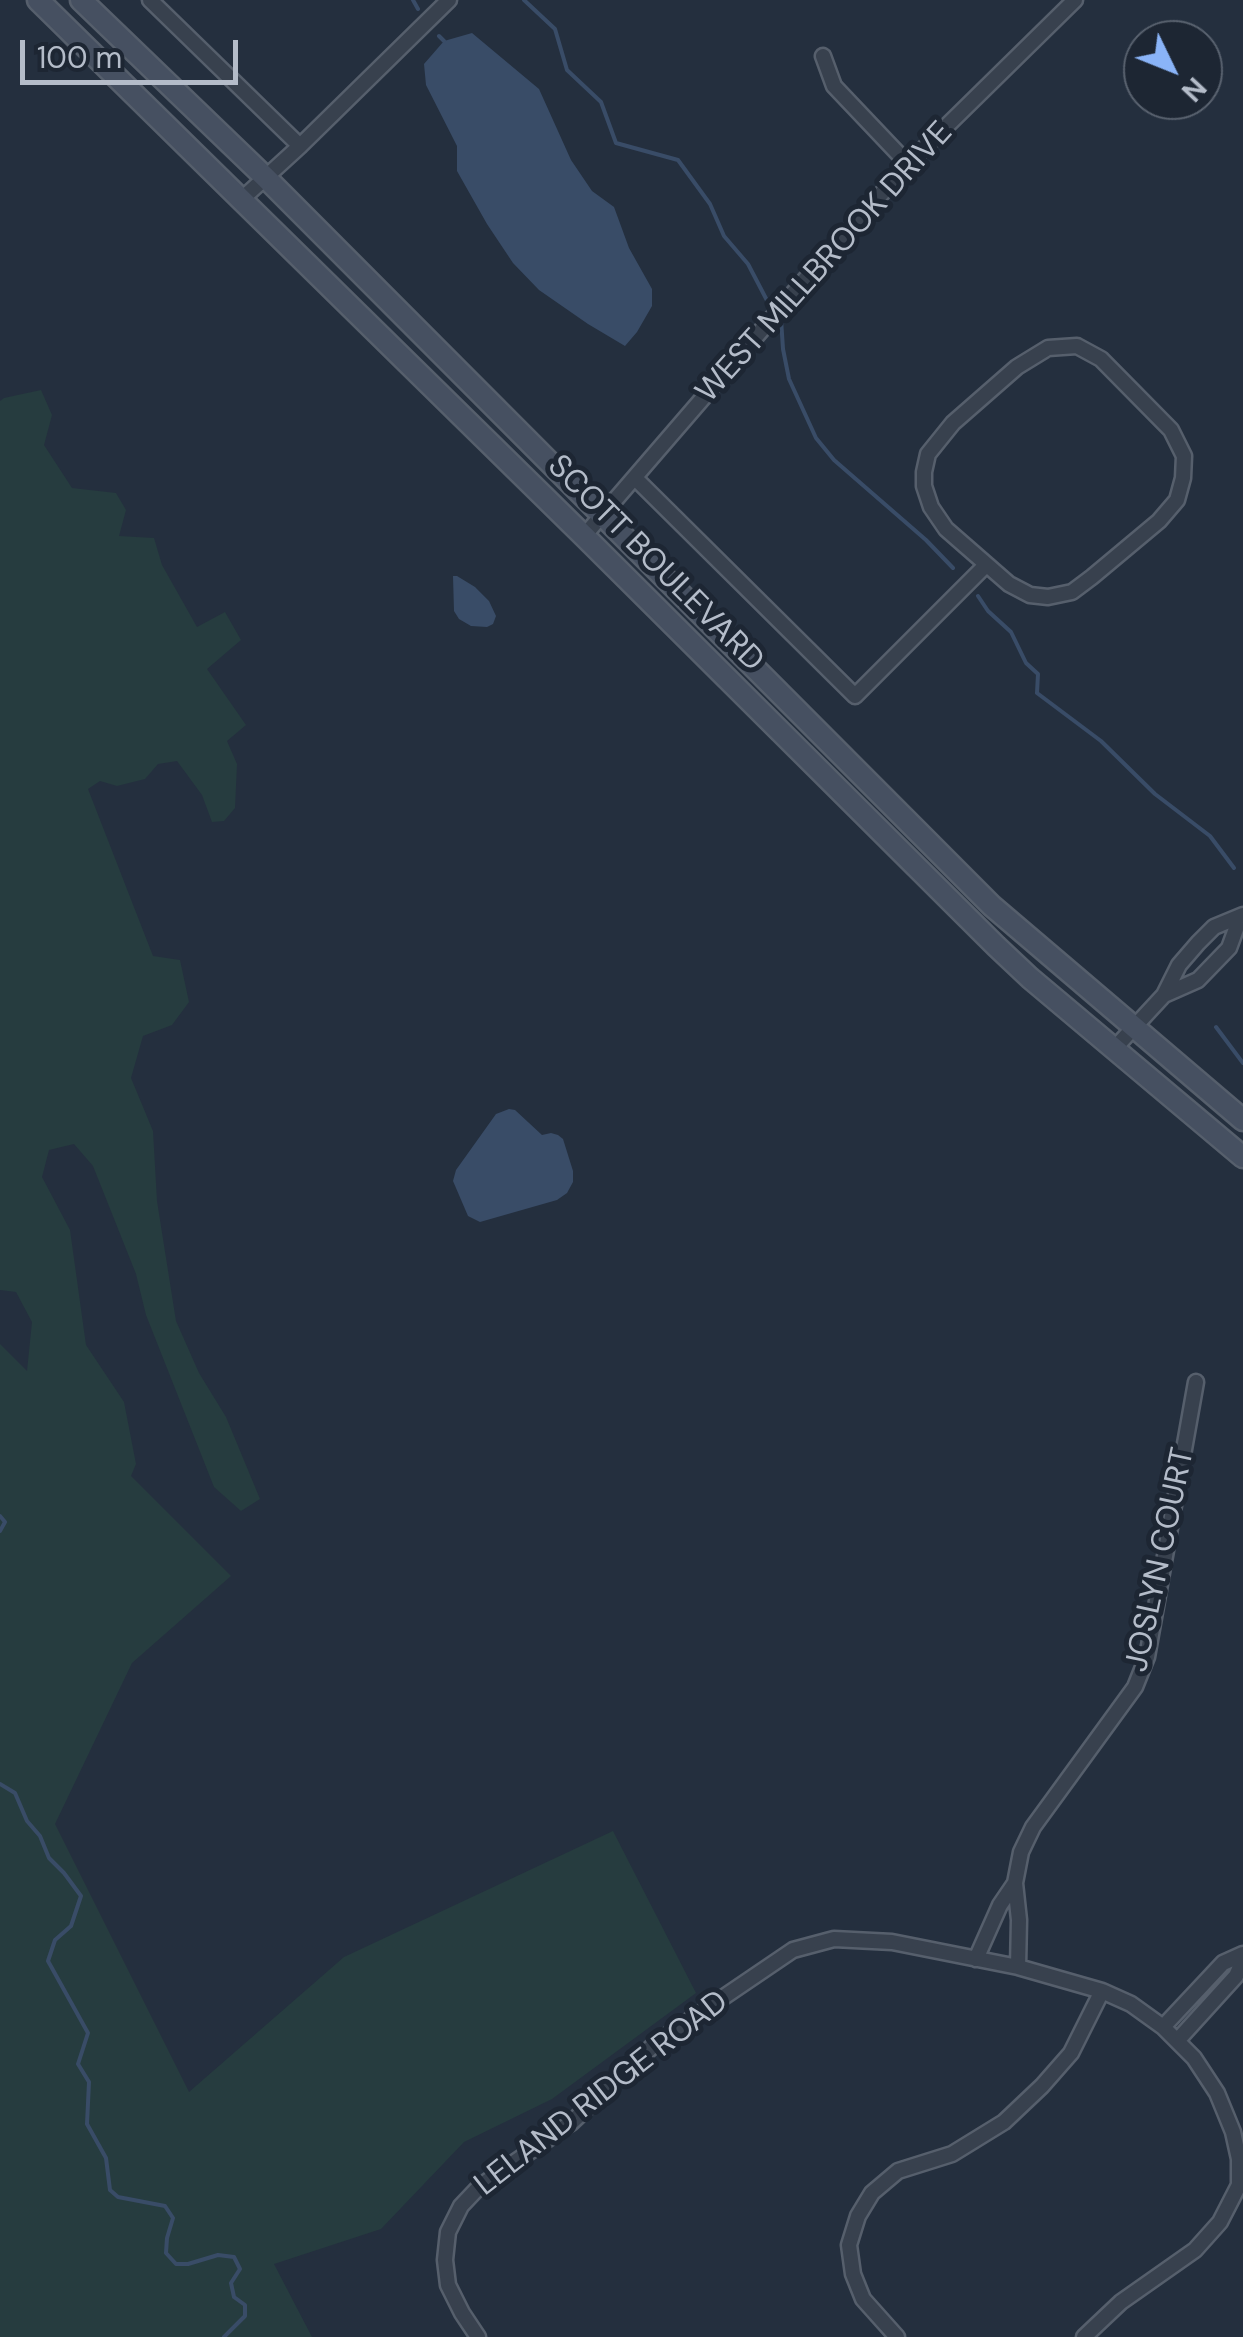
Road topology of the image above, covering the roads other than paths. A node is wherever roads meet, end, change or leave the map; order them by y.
1 (38, 0) edge
2 (81, 0) edge
3 (150, 0) edge
4 (449, 0) edge
5 (1075, 0) edge
6 (823, 56) dead end
7 (300, 146) junction
8 (908, 164) junction
9 (266, 178) junction
10 (242, 199) junction
11 (635, 478) junction
12 (603, 515) junction
13 (584, 536) junction
14 (986, 565) junction
15 (1242, 917) edge
16 (1164, 995) junction
17 (1132, 1027) junction
18 (1114, 1049) junction
19 (1243, 1120) edge
20 (1243, 1157) edge
21 (1196, 1382) dead end
22 (1015, 1883) junction
23 (1243, 1957) edge
24 (976, 1959) junction
25 (1018, 1967) junction
26 (1102, 1990) junction
27 (1163, 2027) junction
28 (1177, 2041) junction
29 (1241, 2186) edge
30 (478, 2337) edge
31 (897, 2337) edge
32 (1084, 2337) edge

1 - 10 main road, SCOTT BOULEVARD
2 - 9 main road, SCOTT BOULEVARD
3 - 7 street
4 - 7 street
5 - 8 street, WEST MILLBROOK DRIVE
6 - 8 street
7 - 9 street
8 - 11 street, WEST MILLBROOK DRIVE
9 - 10 street
9 - 12 main road, SCOTT BOULEVARD
10 - 13 main road, SCOTT BOULEVARD
11 - 12 street, WEST MILLBROOK DRIVE
11 - 14 street
12 - 13 street, WEST MILLBROOK DRIVE
12 - 17 main road, SCOTT BOULEVARD
13 - 18 main road, SCOTT BOULEVARD
14 - 14 street
15 - 16 street
15 - 16 street
16 - 17 street
17 - 18 street
17 - 19 main road, SCOTT BOULEVARD
18 - 20 main road, SCOTT BOULEVARD
21 - 22 street, JOSLYN COURT
22 - 24 street, JOSLYN COURT
22 - 25 street, JOSLYN COURT
23 - 27 street
23 - 28 street
24 - 25 street, LELAND RIDGE ROAD
24 - 30 street, LELAND RIDGE ROAD
25 - 26 street, LELAND RIDGE ROAD
26 - 27 street, LELAND RIDGE ROAD
26 - 31 street
27 - 28 street, LELAND RIDGE ROAD
28 - 29 street, LELAND RIDGE ROAD
29 - 32 street

